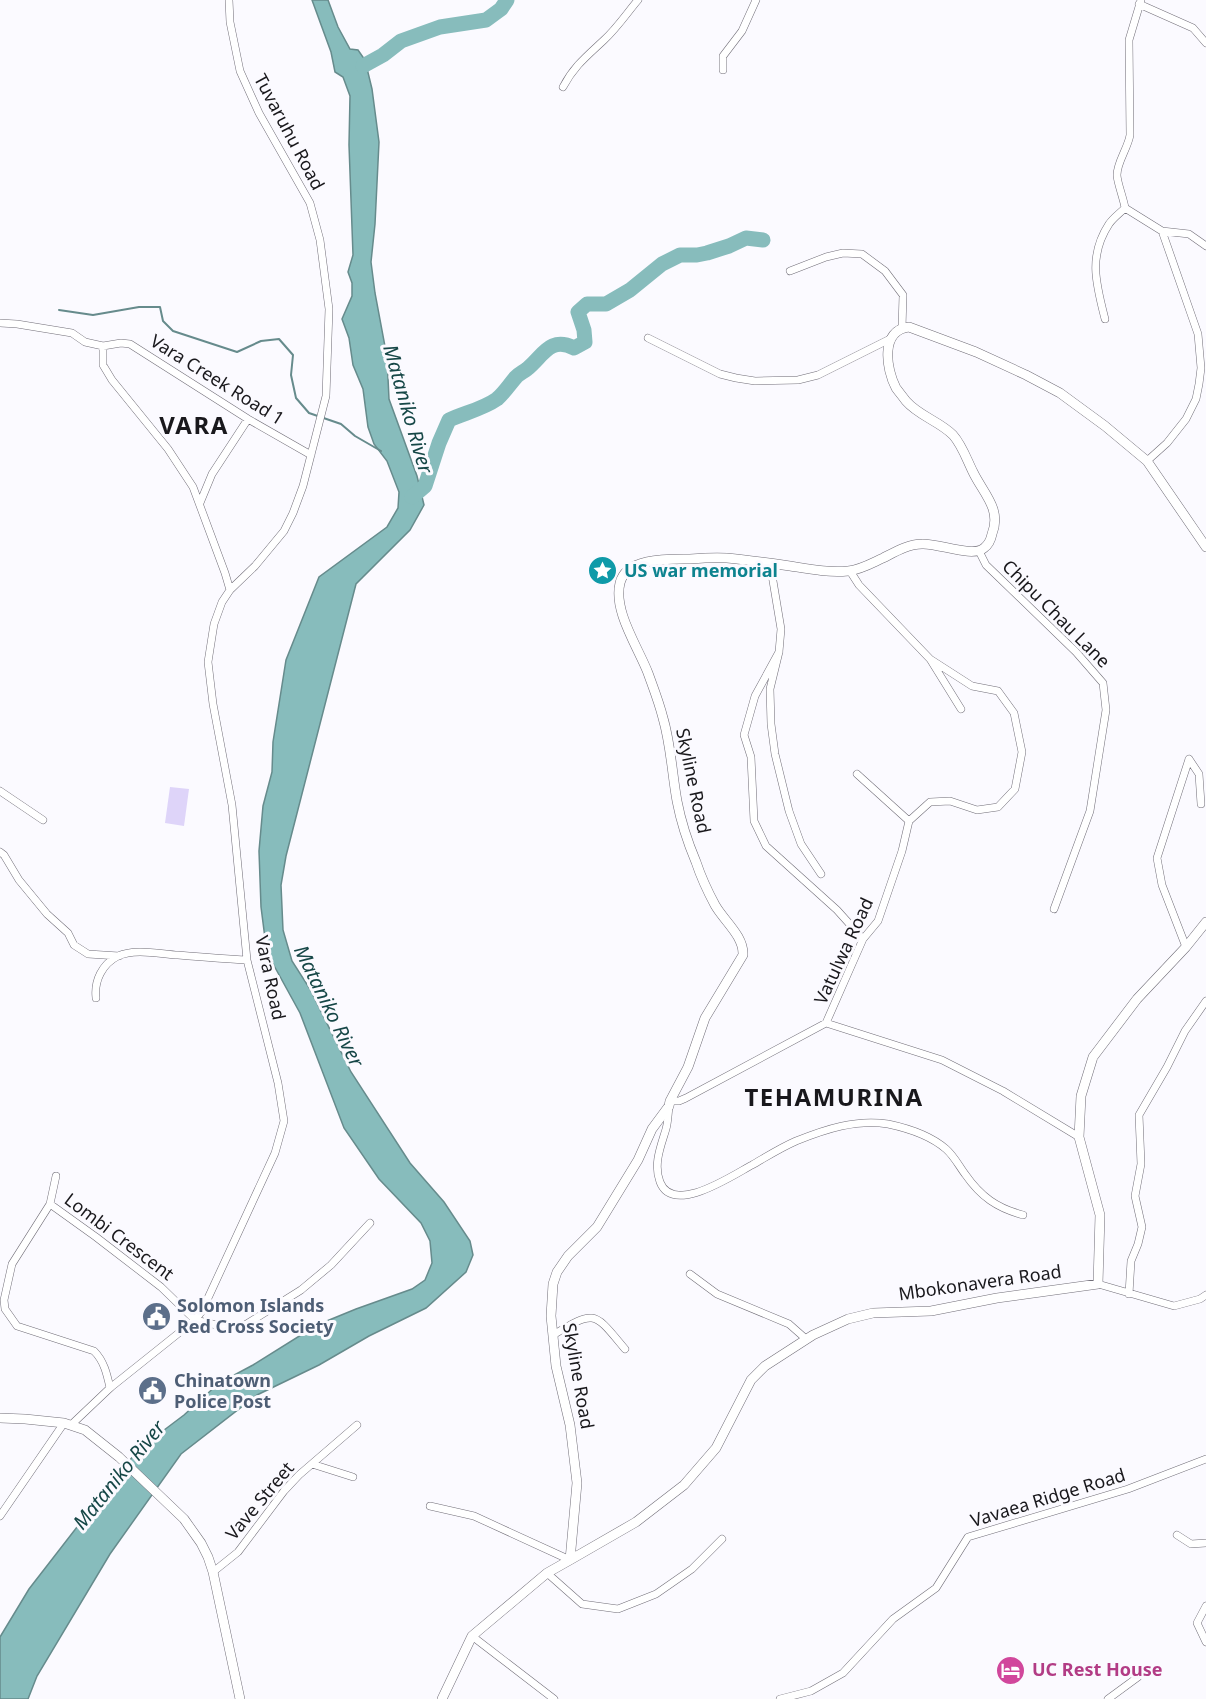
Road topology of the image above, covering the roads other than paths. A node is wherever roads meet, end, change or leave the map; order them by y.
1 (229, 0) edge
2 (638, 0) edge
3 (756, 0) edge
4 (1140, 2) edge
5 (1206, 43) edge
6 (723, 70) dead end
7 (563, 87) dead end
8 (1125, 208) junction
9 (1162, 231) junction
10 (1206, 246) edge
11 (790, 271) dead end
12 (1105, 319) dead end
13 (0, 323) edge
14 (902, 328) junction
15 (648, 338) dead end
16 (890, 339) junction
17 (103, 346) junction
18 (248, 419) junction
19 (311, 455) junction
20 (1147, 461) junction
21 (200, 503) junction
22 (1206, 547) edge
23 (980, 551) junction
24 (770, 563) junction
25 (850, 571) junction
26 (230, 590) junction
27 (779, 652) junction
28 (930, 659) junction
29 (961, 709) dead end
30 (857, 774) dead end
31 (0, 791) edge
32 (1202, 804) dead end
33 (43, 820) dead end
34 (909, 821) junction
35 (0, 852) edge
36 (821, 874) dead end
37 (1054, 909) dead end
38 (1206, 922) edge
39 (863, 939) junction
40 (1186, 947) junction
41 (119, 956) junction
42 (247, 960) junction
43 (96, 998) dead end
44 (1206, 1001) edge
45 (826, 1023) junction
46 (669, 1103) junction
47 (1079, 1137) junction
48 (56, 1176) dead end
49 (50, 1204) junction
50 (1023, 1215) dead end
51 (370, 1222) dead end
52 (690, 1274) dead end
53 (1098, 1284) junction
54 (1129, 1293) junction
55 (1206, 1294) edge
56 (195, 1320) junction
57 (553, 1335) junction
58 (806, 1339) junction
59 (625, 1349) dead end
60 (110, 1388) junction
61 (0, 1418) edge
62 (67, 1424) junction
63 (357, 1425) dead end
64 (1206, 1459) edge
65 (312, 1464) junction
66 (353, 1477) dead end
67 (430, 1506) dead end
68 (0, 1516) edge
69 (1177, 1535) dead end
70 (722, 1539) dead end
71 (1206, 1543) edge
72 (570, 1560) junction
73 (213, 1572) junction
74 (547, 1573) junction
75 (1206, 1606) edge
76 (472, 1636) junction
77 (1206, 1642) edge
78 (1138, 1677) dead end
79 (240, 1699) edge
80 (442, 1699) edge
81 (554, 1699) edge
82 (780, 1699) edge
83 (1108, 1699) edge

1 - 19 street, Tuvaruhu Road
2 - 7 street
3 - 6 street
4 - 5 street
4 - 8 street
8 - 9 street
8 - 12 street
9 - 10 street
9 - 20 street
11 - 14 street
13 - 17 street, Vara Creek Road 1
14 - 16 street
14 - 20 street
15 - 16 street
16 - 23 street
17 - 18 street, Vara Creek Road 1
17 - 21 street
18 - 19 street, Vara Creek Road 1
18 - 21 street
19 - 26 street, Vara Road
20 - 22 street
21 - 26 street
23 - 25 street, Skyline Road
23 - 37 street, Chipu Chau Lane
24 - 25 street, Skyline Road
24 - 27 street
24 - 46 street, Skyline Road
25 - 28 street
26 - 42 street, Vara Road
27 - 36 street
27 - 39 street
28 - 29 street
28 - 34 street
30 - 34 street
31 - 33 street
32 - 40 street
34 - 39 street, Vatulwa Road
35 - 41 street
38 - 40 street
39 - 45 street, Vatulwa Road
40 - 47 street
41 - 42 street
41 - 43 street
42 - 56 street, Vara Road
44 - 54 street
45 - 46 street
45 - 47 street
46 - 50 street
46 - 57 street, Skyline Road
47 - 53 street
48 - 49 street, Lombi Crescent
49 - 56 street, Lombi Crescent
49 - 60 street, Lombi Crescent
51 - 56 street
52 - 58 street
53 - 54 street
53 - 58 street, Mbokonavera Road
54 - 55 street
56 - 60 street, Vara Road
57 - 59 street
57 - 72 street, Skyline Road
58 - 72 street, Mbokonavera Road
60 - 62 street, Vara Road
61 - 62 street
62 - 68 street, Vara Road
62 - 73 street
63 - 65 street, Vave Street
64 - 82 street, Vavaea Ridge Road
65 - 66 street
65 - 73 street, Vave Street
67 - 72 street
69 - 71 street
70 - 74 street
72 - 74 street
73 - 79 street
74 - 76 street
75 - 77 street
76 - 80 street
76 - 81 street
78 - 83 street

